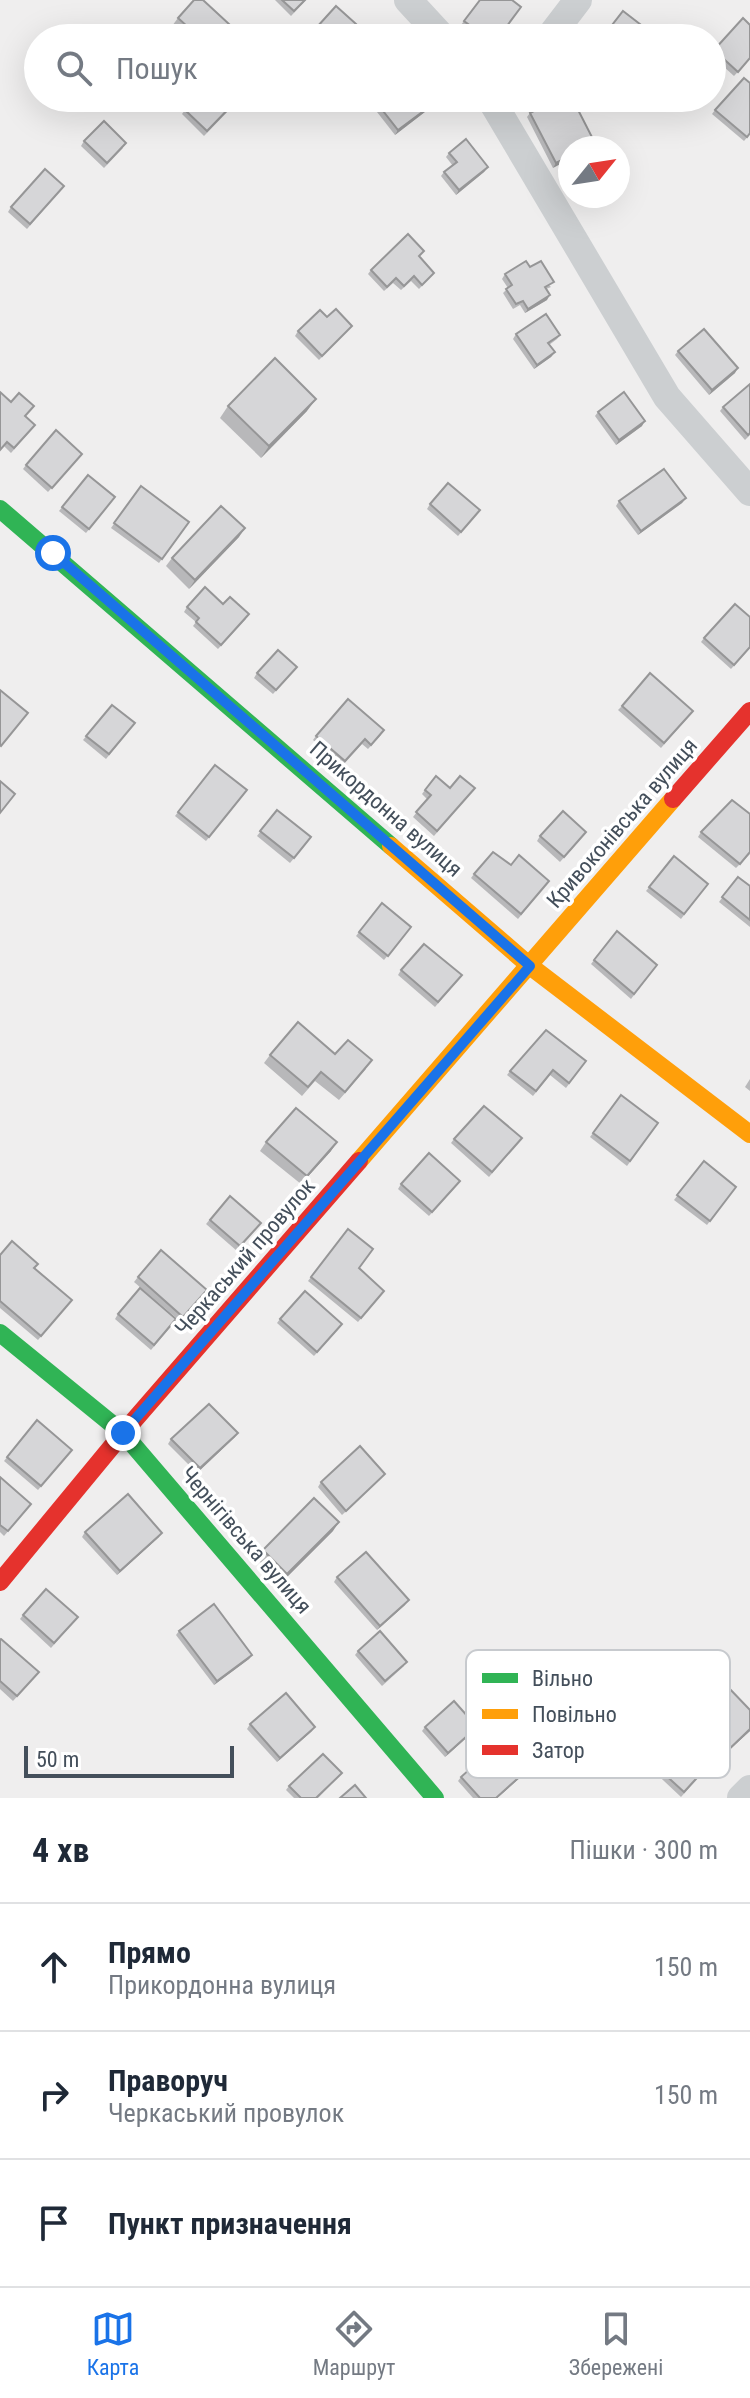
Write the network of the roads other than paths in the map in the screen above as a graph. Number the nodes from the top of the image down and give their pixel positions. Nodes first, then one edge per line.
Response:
1 (408, 0) edge
2 (578, 0) edge
3 (430, 24) edge
4 (560, 24) edge
5 (503, 112) edge
6 (750, 492) edge
7 (0, 509) edge
8 (750, 711) edge
9 (530, 966) junction
10 (750, 1134) edge
11 (0, 1333) edge
12 (123, 1433) junction
13 (0, 1582) edge
14 (750, 1789) edge
15 (435, 1798) edge
16 (741, 1798) edge

1 - 3 street
2 - 4 street
5 - 6 street
7 - 9 street, Прикордонна вулиця
8 - 9 street, Кривоконівська вулиця
9 - 10 street, Прикордонна вулиця
9 - 12 street, Черкаський провулок
11 - 12 street, Чернігівська вулиця
12 - 13 street, Черкаський провулок
12 - 15 street, Чернігівська вулиця
14 - 16 street

